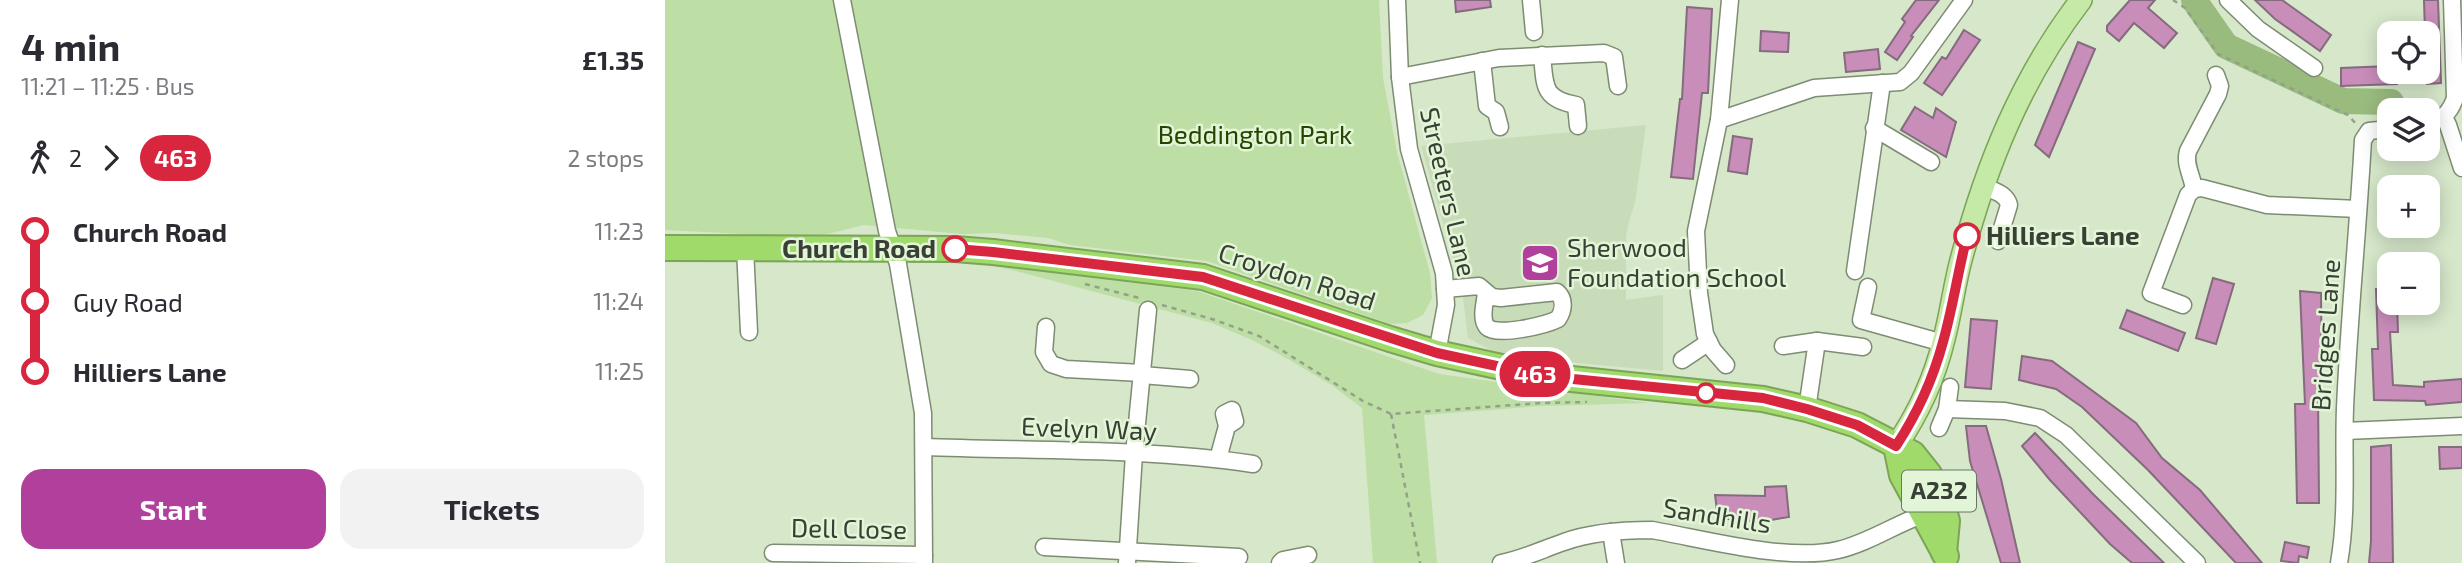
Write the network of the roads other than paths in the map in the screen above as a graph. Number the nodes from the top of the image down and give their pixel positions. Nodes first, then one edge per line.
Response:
1 (842, 0) edge
2 (1397, 0) edge
3 (1531, 0) edge
4 (1730, 0) edge
5 (1963, 0) edge
6 (2081, 0) edge
7 (2228, 0) edge
8 (2452, 0) edge
9 (2458, 31) edge
10 (1534, 32) dead end
11 (1542, 55) junction
12 (1482, 61) junction
13 (2314, 68) dead end
14 (2216, 75) dead end
15 (1400, 78) junction
16 (1882, 83) junction
17 (1618, 86) dead end
18 (1719, 121) junction
19 (2451, 122) edge
20 (1578, 126) dead end
21 (1500, 127) dead end
22 (1874, 128) junction
23 (2377, 131) edge
24 (1931, 162) dead end
25 (2462, 167) edge
26 (1983, 186) junction
27 (2194, 189) junction
28 (2358, 209) junction
29 (1998, 241) dead end
30 (665, 248) edge
31 (745, 248) junction
32 (891, 249) junction
33 (1855, 271) dead end
34 (1868, 287) dead end
35 (1445, 289) junction
36 (1486, 293) junction
37 (1149, 304) road end
38 (2183, 305) dead end
39 (1046, 327) dead end
40 (749, 331) dead end
41 (1817, 341) junction
42 (1709, 342) junction
43 (1943, 343) junction
44 (1783, 346) dead end
45 (1863, 347) dead end
46 (1437, 353) junction
47 (1682, 360) dead end
48 (1726, 365) dead end
49 (1142, 374) junction
50 (1190, 379) dead end
51 (1950, 387) dead end
52 (1807, 409) junction
53 (1947, 409) junction
54 (1227, 426) dead end
55 (2462, 426) edge
56 (1939, 428) dead end
57 (2345, 431) junction
58 (1896, 446) junction
59 (924, 447) junction
60 (1134, 454) junction
61 (1218, 459) junction
62 (1253, 464) dead end
63 (1922, 514) junction
64 (1611, 533) junction
65 (1044, 547) dead end
66 (773, 553) dead end
67 (1308, 555) dead end
68 (1239, 556) dead end
69 (1127, 557) edge
70 (1947, 558) edge
71 (924, 559) edge
72 (1280, 563) edge
73 (1501, 563) edge
74 (1616, 563) edge
75 (2197, 563) edge
76 (2339, 563) edge

1 - 32 street
2 - 15 street, Streeters Lane
3 - 10 street
4 - 18 street
5 - 16 street
6 - 26 main road
7 - 13 street
8 - 9 street
9 - 19 street
11 - 12 street
11 - 17 street
11 - 20 street
12 - 15 street
12 - 21 street
14 - 27 street
15 - 35 street, Streeters Lane
16 - 18 street
16 - 22 street
18 - 42 street
19 - 25 street
22 - 24 street
22 - 33 street
23 - 28 street, Bridges Lane
26 - 29 street
26 - 43 main road
27 - 28 street
27 - 38 street
28 - 57 street, Bridges Lane
30 - 31 highway, Croydon Road / A232
31 - 32 highway, Croydon Road / A232
31 - 40 street
32 - 46 highway, Croydon Road / A232
32 - 59 street
34 - 43 street
35 - 36 street
35 - 46 street, Streeters Lane
36 - 36 street
37 - 49 street
39 - 49 street
41 - 44 street
41 - 45 street
41 - 52 street
42 - 47 street
42 - 48 street
43 - 58 main road
46 - 52 highway, Croydon Road / A232
49 - 50 street
49 - 60 street
51 - 53 street
52 - 58 highway, Croydon Road / A232
53 - 56 street
53 - 75 street
54 - 61 street
55 - 57 street
57 - 76 street, Bridges Lane
58 - 63 highway, Croydon Road / A232
58 - 70 highway, Croydon Road / A232
59 - 60 street, Evelyn Way
59 - 71 street
60 - 61 street, Evelyn Way
60 - 69 street
61 - 62 street, Evelyn Way
63 - 64 street, Sandhills
63 - 70 highway, Croydon Road / A232
64 - 73 street, Sandhills
64 - 74 street
65 - 69 street
66 - 71 street, Dell Close
67 - 72 street
68 - 69 street

